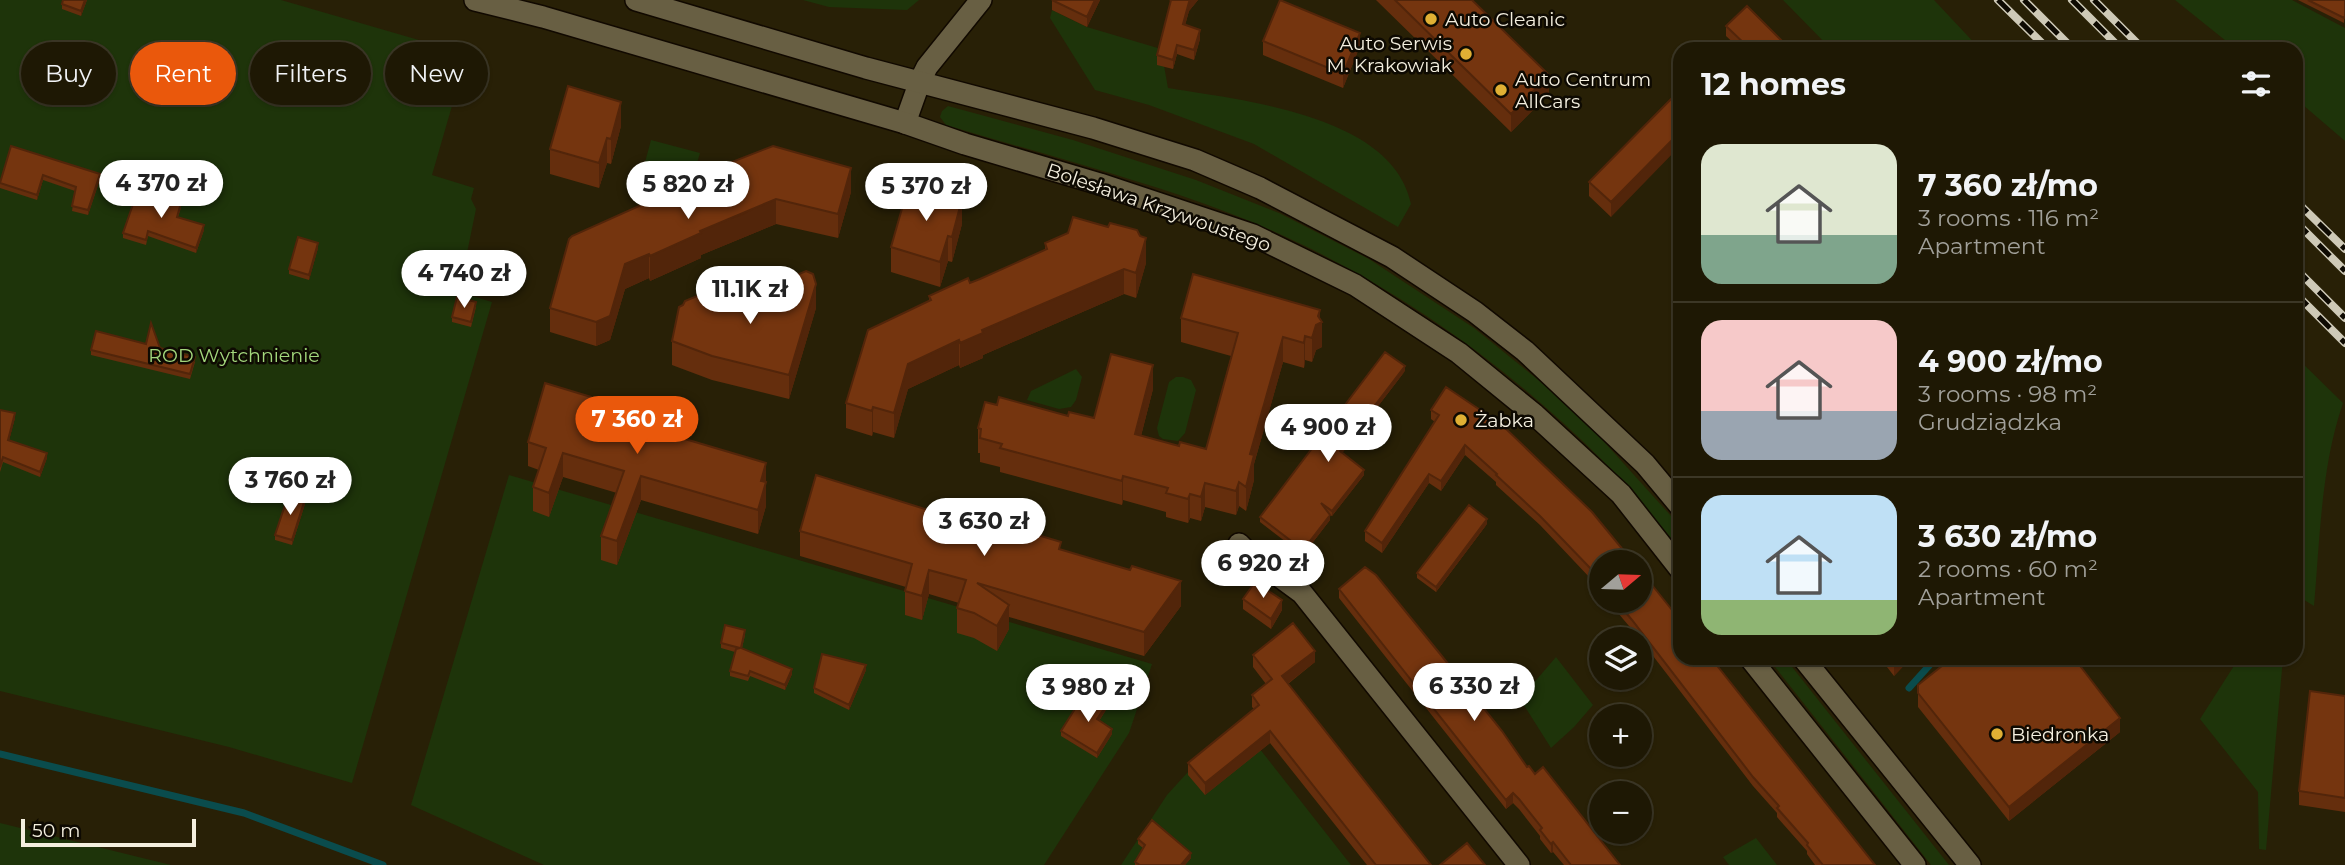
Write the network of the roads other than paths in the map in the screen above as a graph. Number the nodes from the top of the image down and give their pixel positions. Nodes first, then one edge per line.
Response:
1 (475, 0) edge
2 (636, 0) edge
3 (981, 0) edge
4 (920, 81) junction
5 (905, 123) junction
6 (1673, 498) edge
7 (1239, 544) dead end
8 (1673, 560) edge
9 (1756, 665) edge
10 (1809, 665) edge
11 (1519, 865) edge
12 (1915, 865) edge
13 (1970, 865) edge

1 - 5 main road, Bolesława Krzywoustego
2 - 4 main road
3 - 4 main road
4 - 5 main road
4 - 6 main road
5 - 8 main road, Bolesława Krzywoustego
7 - 11 main road
9 - 12 main road
10 - 13 main road

